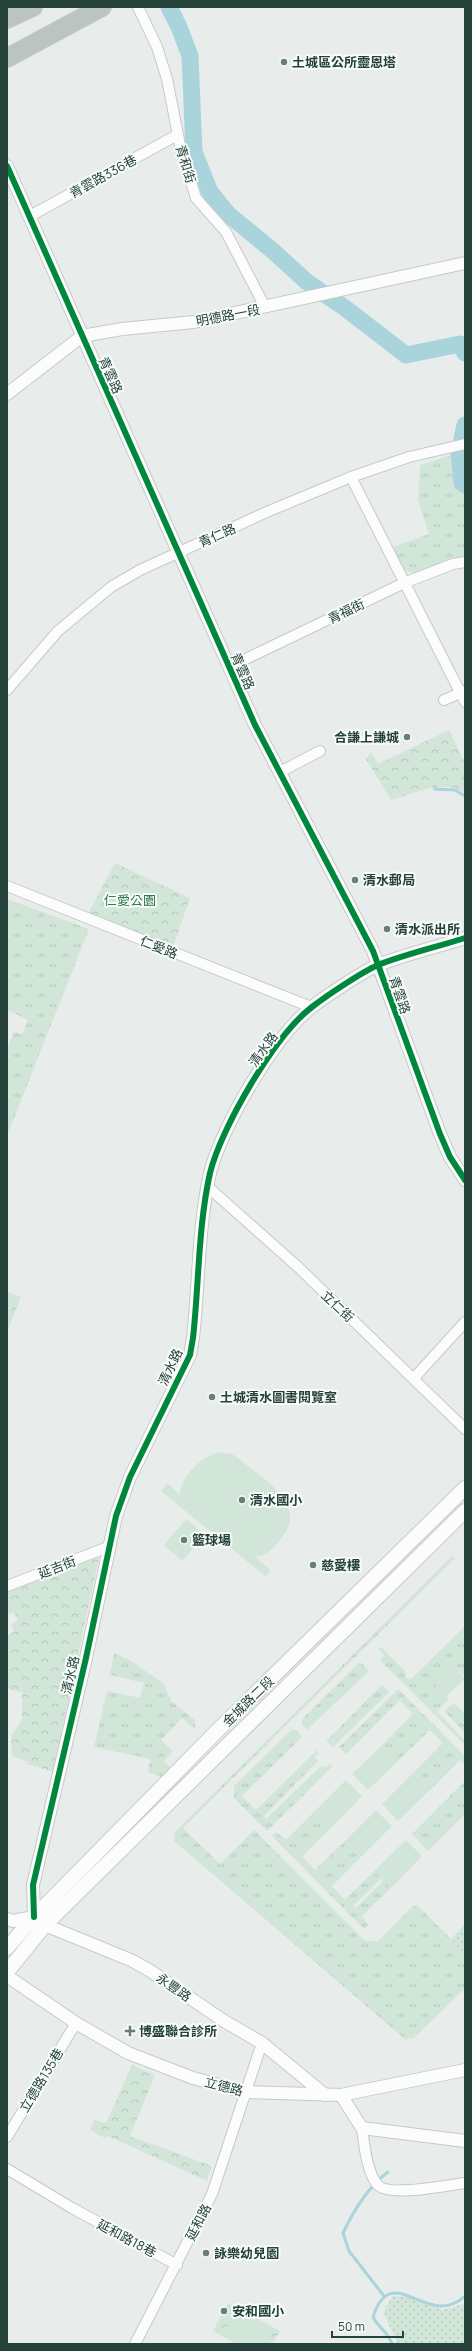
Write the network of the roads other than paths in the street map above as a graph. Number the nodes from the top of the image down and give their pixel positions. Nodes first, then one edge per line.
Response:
1 (33, 7) edge
2 (102, 7) edge
3 (138, 7) edge
4 (7, 19) edge
5 (7, 58) edge
6 (177, 135) junction
7 (7, 166) edge
8 (30, 216) junction
9 (465, 263) edge
10 (265, 307) junction
11 (82, 336) junction
12 (7, 394) edge
13 (465, 444) edge
14 (351, 477) junction
15 (178, 552) junction
16 (465, 562) edge
17 (404, 583) junction
18 (229, 667) junction
19 (7, 690) edge
20 (463, 695) edge
21 (444, 700) dead end
22 (320, 751) dead end
23 (280, 772) junction
24 (7, 886) edge
25 (465, 938) edge
26 (378, 966) junction
27 (311, 1007) junction
28 (465, 1180) edge
29 (208, 1187) junction
30 (465, 1322) edge
31 (414, 1378) junction
32 (465, 1429) edge
33 (465, 1488) edge
34 (465, 1511) edge
35 (108, 1547) junction
36 (7, 1586) edge
37 (7, 1919) edge
38 (39, 1921) junction
39 (7, 1948) edge
40 (7, 1972) edge
41 (7, 1976) edge
42 (76, 2023) junction
43 (262, 2043) junction
44 (465, 2070) edge
45 (245, 2092) junction
46 (325, 2095) junction
47 (341, 2095) junction
48 (362, 2128) junction
49 (7, 2137) edge
50 (465, 2141) edge
51 (7, 2169) edge
52 (465, 2183) edge
53 (177, 2265) junction
54 (135, 2344) edge

1 - 4 highway
2 - 5 highway
3 - 6 street, 青和街
6 - 8 street, 青雲路336巷
6 - 10 street, 青和街
7 - 8 street, 青雲路
8 - 11 street, 青雲路
9 - 10 street, 明德路一段
10 - 11 street, 明德路一段
11 - 12 street, 明德路一段
11 - 15 street, 青雲路
13 - 14 street, 青仁路
14 - 15 street, 青仁路
14 - 17 street
15 - 18 street, 青雲路
15 - 19 street, 青仁路
16 - 17 street, 青福街
17 - 18 street, 青福街
17 - 20 street
18 - 23 street, 青雲路
20 - 21 street
22 - 23 street
23 - 26 street, 青雲路
24 - 27 street, 仁愛路
25 - 26 street, 清水路
26 - 27 street, 清水路
26 - 28 street, 青雲路
27 - 29 street, 清水路
29 - 31 street, 立仁街
29 - 35 street, 清水路
30 - 31 street
31 - 32 street, 立仁街
33 - 38 main road, 金城路二段
34 - 38 main road, 金城路二段
35 - 36 street, 延吉街
35 - 38 street, 清水路
37 - 38 street
38 - 39 main road
38 - 40 main road
38 - 43 street, 永豐路
41 - 42 street, 立德路
42 - 45 street, 立德路
42 - 49 street, 立德路135巷
43 - 45 street, 延和路
43 - 46 street, 永豐路
44 - 47 street, 立德路
45 - 46 street, 立德路
45 - 53 street, 延和路
46 - 47 street, 立德路
47 - 48 street
48 - 50 street
48 - 52 street
51 - 53 street, 延和路18巷
53 - 54 street, 延和路

